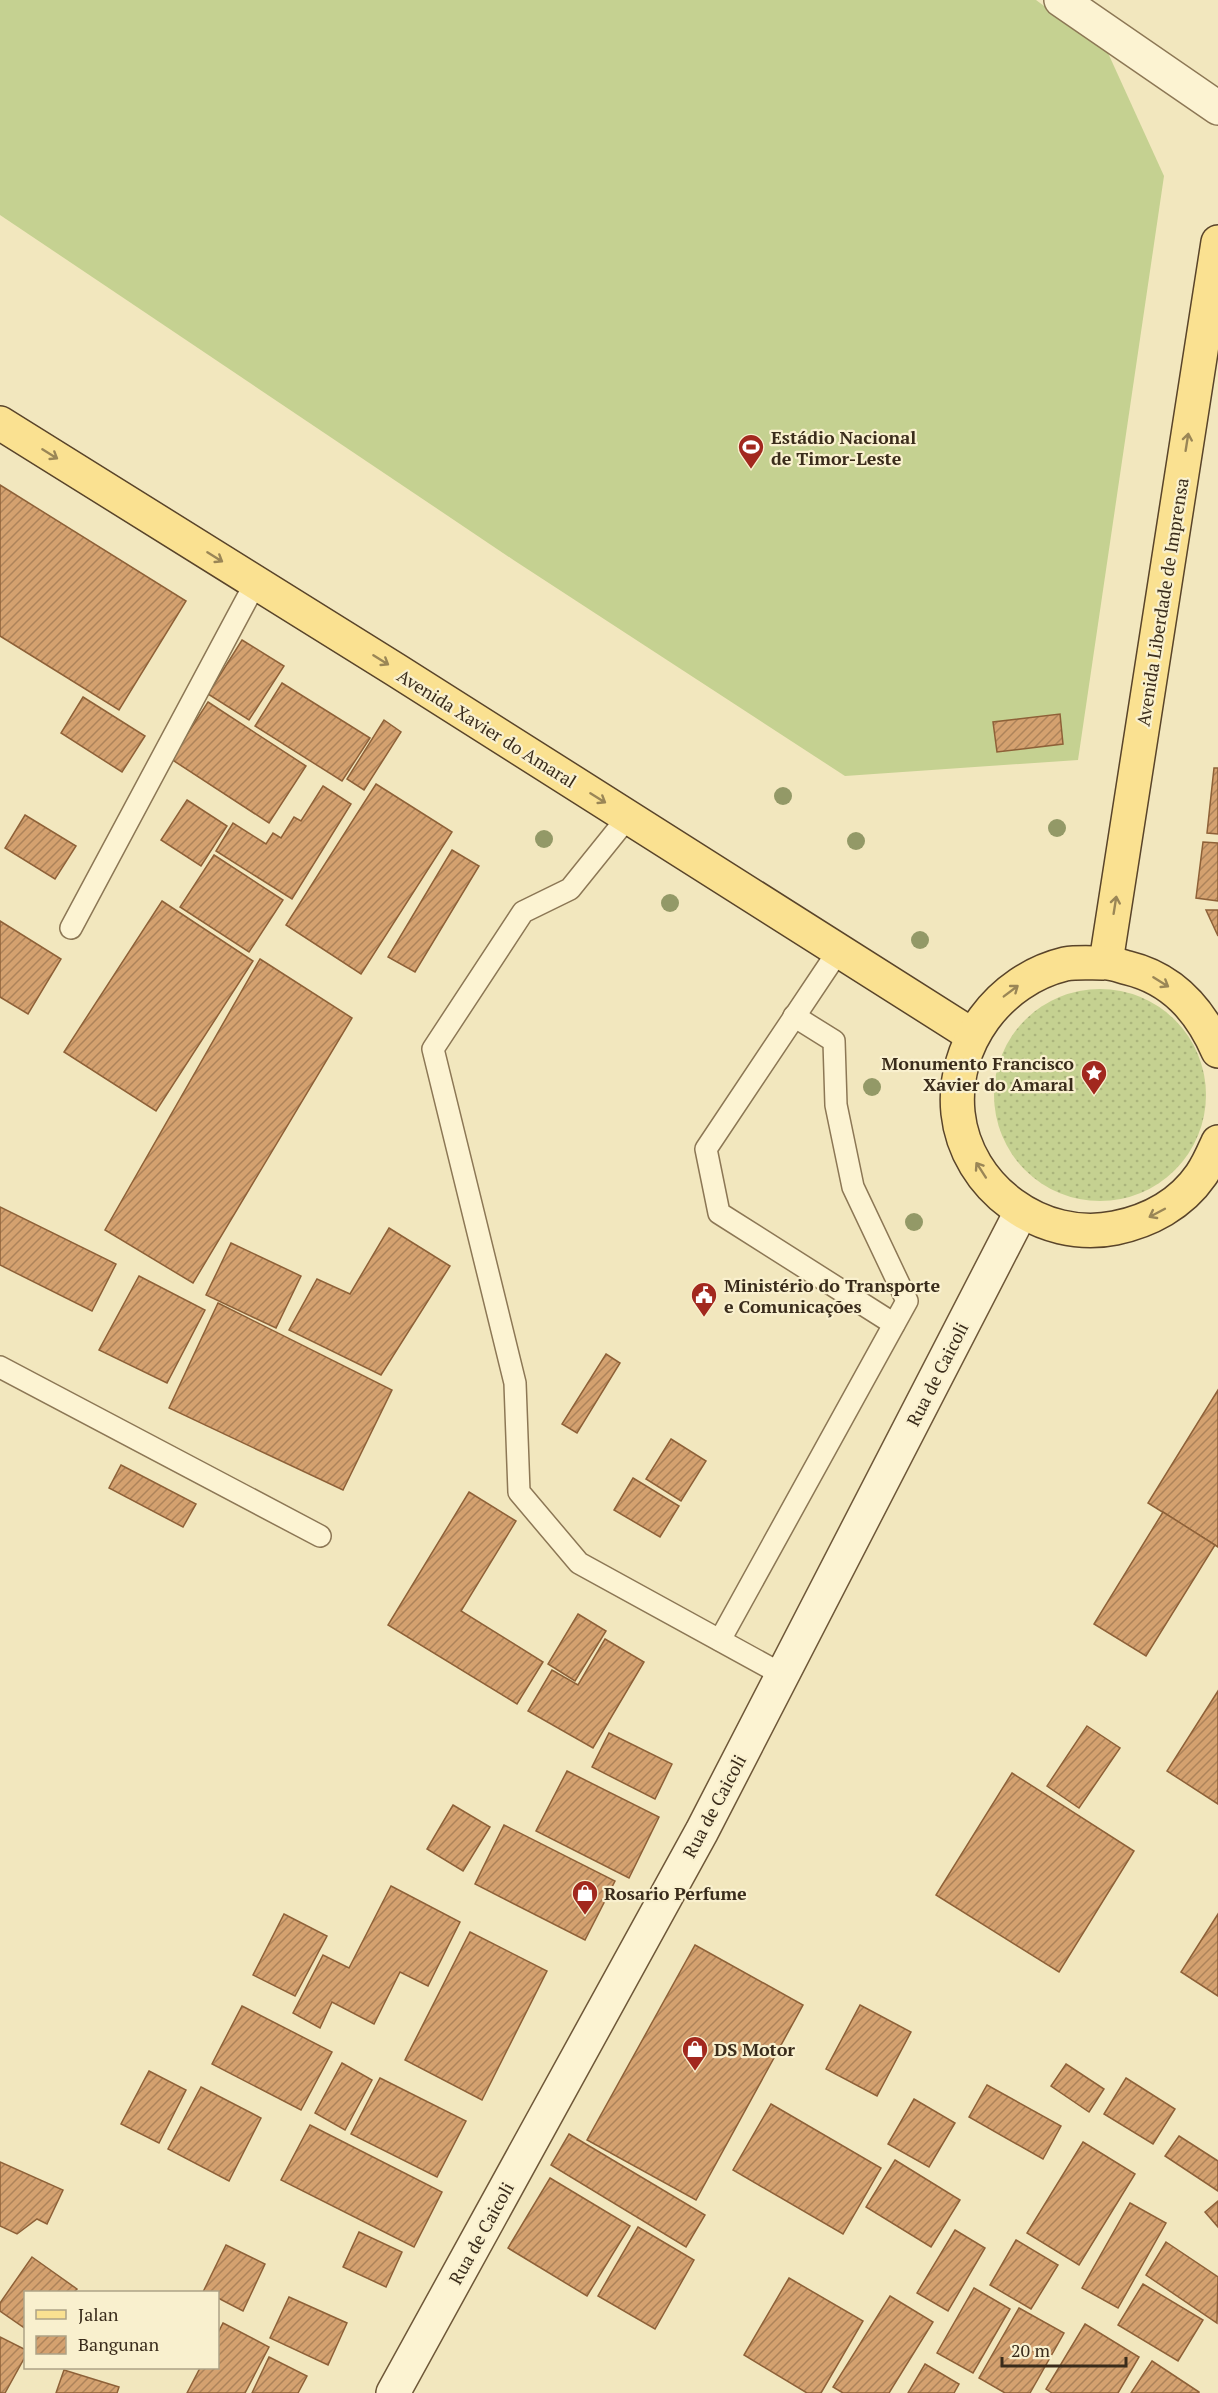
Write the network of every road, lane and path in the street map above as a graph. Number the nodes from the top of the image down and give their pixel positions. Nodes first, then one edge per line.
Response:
1 (1061, 0) edge
2 (1218, 108) edge
3 (1218, 242) edge
4 (0, 423) edge
5 (256, 582) junction
6 (628, 817) junction
7 (70, 928) dead end
8 (838, 950) junction
9 (1106, 962) junction
10 (794, 1016) junction
11 (972, 1035) junction
12 (1218, 1051) edge
13 (1218, 1142) edge
14 (1210, 1181) edge
15 (1021, 1212) junction
16 (894, 1324) junction
17 (0, 1367) edge
18 (320, 1536) dead end
19 (720, 1640) junction
20 (783, 1675) junction
21 (393, 2393) edge

1 - 2 main road
9 -> 3 main road, Avenida Liberdade de Imprensa
4 -> 5 main road, Avenida Xavier do Amaral
5 -> 6 main road, Avenida Xavier do Amaral
5 - 7 lane
6 - 8 main road, Avenida Xavier do Amaral
6 - 19 lane
8 - 10 lane
8 - 11 main road, Avenida Xavier do Amaral
11 -> 9 main road
9 -> 12 main road
10 - 16 lane
10 - 16 lane
15 -> 11 main road
13 - 14 main road
14 -> 15 main road
15 - 20 main road, Rua de Caicoli
16 - 19 lane
17 - 18 lane
19 - 20 lane
20 - 21 main road, Rua de Caicoli

